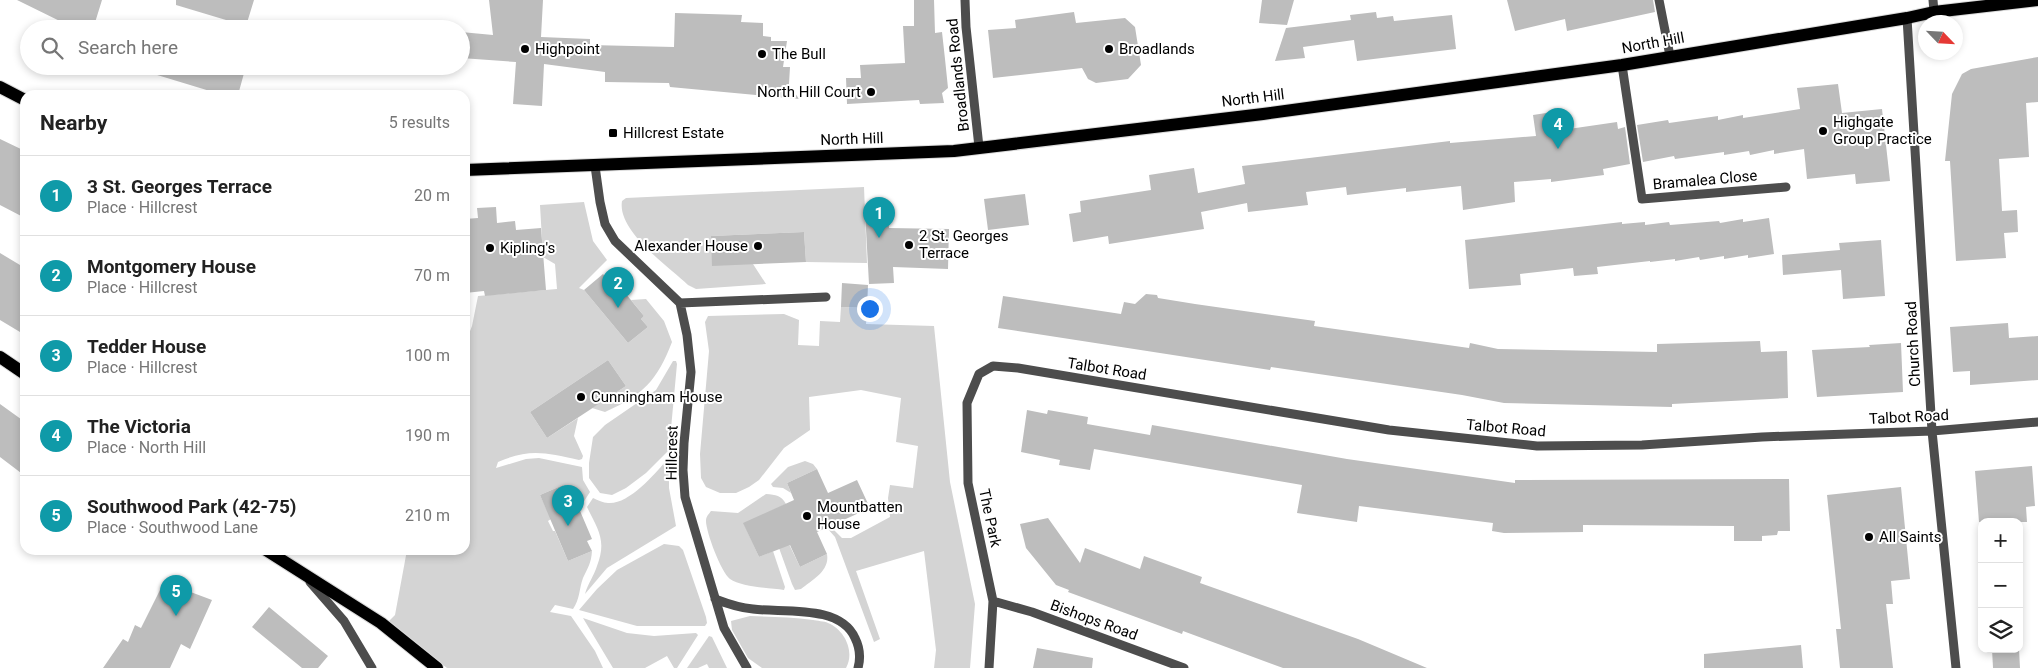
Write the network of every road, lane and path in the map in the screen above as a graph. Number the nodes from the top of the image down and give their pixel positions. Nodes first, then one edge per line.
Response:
1 (966, 0) edge
2 (1659, 0) edge
3 (2038, 0) edge
4 (1934, 6) edge
5 (1907, 18) junction
6 (1670, 56) junction
7 (1622, 65) junction
8 (0, 88) edge
9 (20, 98) edge
10 (979, 147) junction
11 (595, 166) junction
12 (470, 170) edge
13 (1786, 187) dead end
14 (826, 297) dead end
15 (680, 304) junction
16 (0, 357) edge
17 (20, 371) edge
18 (979, 374) joint
19 (2038, 422) edge
20 (1932, 431) junction
21 (274, 555) edge
22 (305, 576) junction
23 (716, 600) junction
24 (993, 601) junction
25 (372, 668) edge
26 (437, 668) edge
27 (747, 668) edge
28 (858, 668) edge
29 (989, 668) edge
30 (1184, 668) edge
31 (1956, 668) edge

1 - 10 street, Broadlands Road
2 - 6 street
3 - 4 main road, North Hill
4 - 5 main road, North Hill
5 - 6 main road, North Hill
5 - 20 street, Church Road
6 - 7 main road, North Hill
7 - 10 main road, North Hill
7 - 13 street, Bramalea Close
8 - 9 main road
10 - 11 main road, North Hill
11 - 12 main road, North Hill
11 - 15 street
14 - 15 street
15 - 23 street, Hillcrest
16 - 17 main road
18 - 20 street, Talbot Road
18 - 24 street, The Park
19 - 20 street, Talbot Road
20 - 31 street, Church Road
21 - 22 main road
22 - 25 street
22 - 26 main road
23 - 27 street, Hillcrest
23 - 28 street
24 - 29 street, The Park
24 - 30 street, Bishops Road

